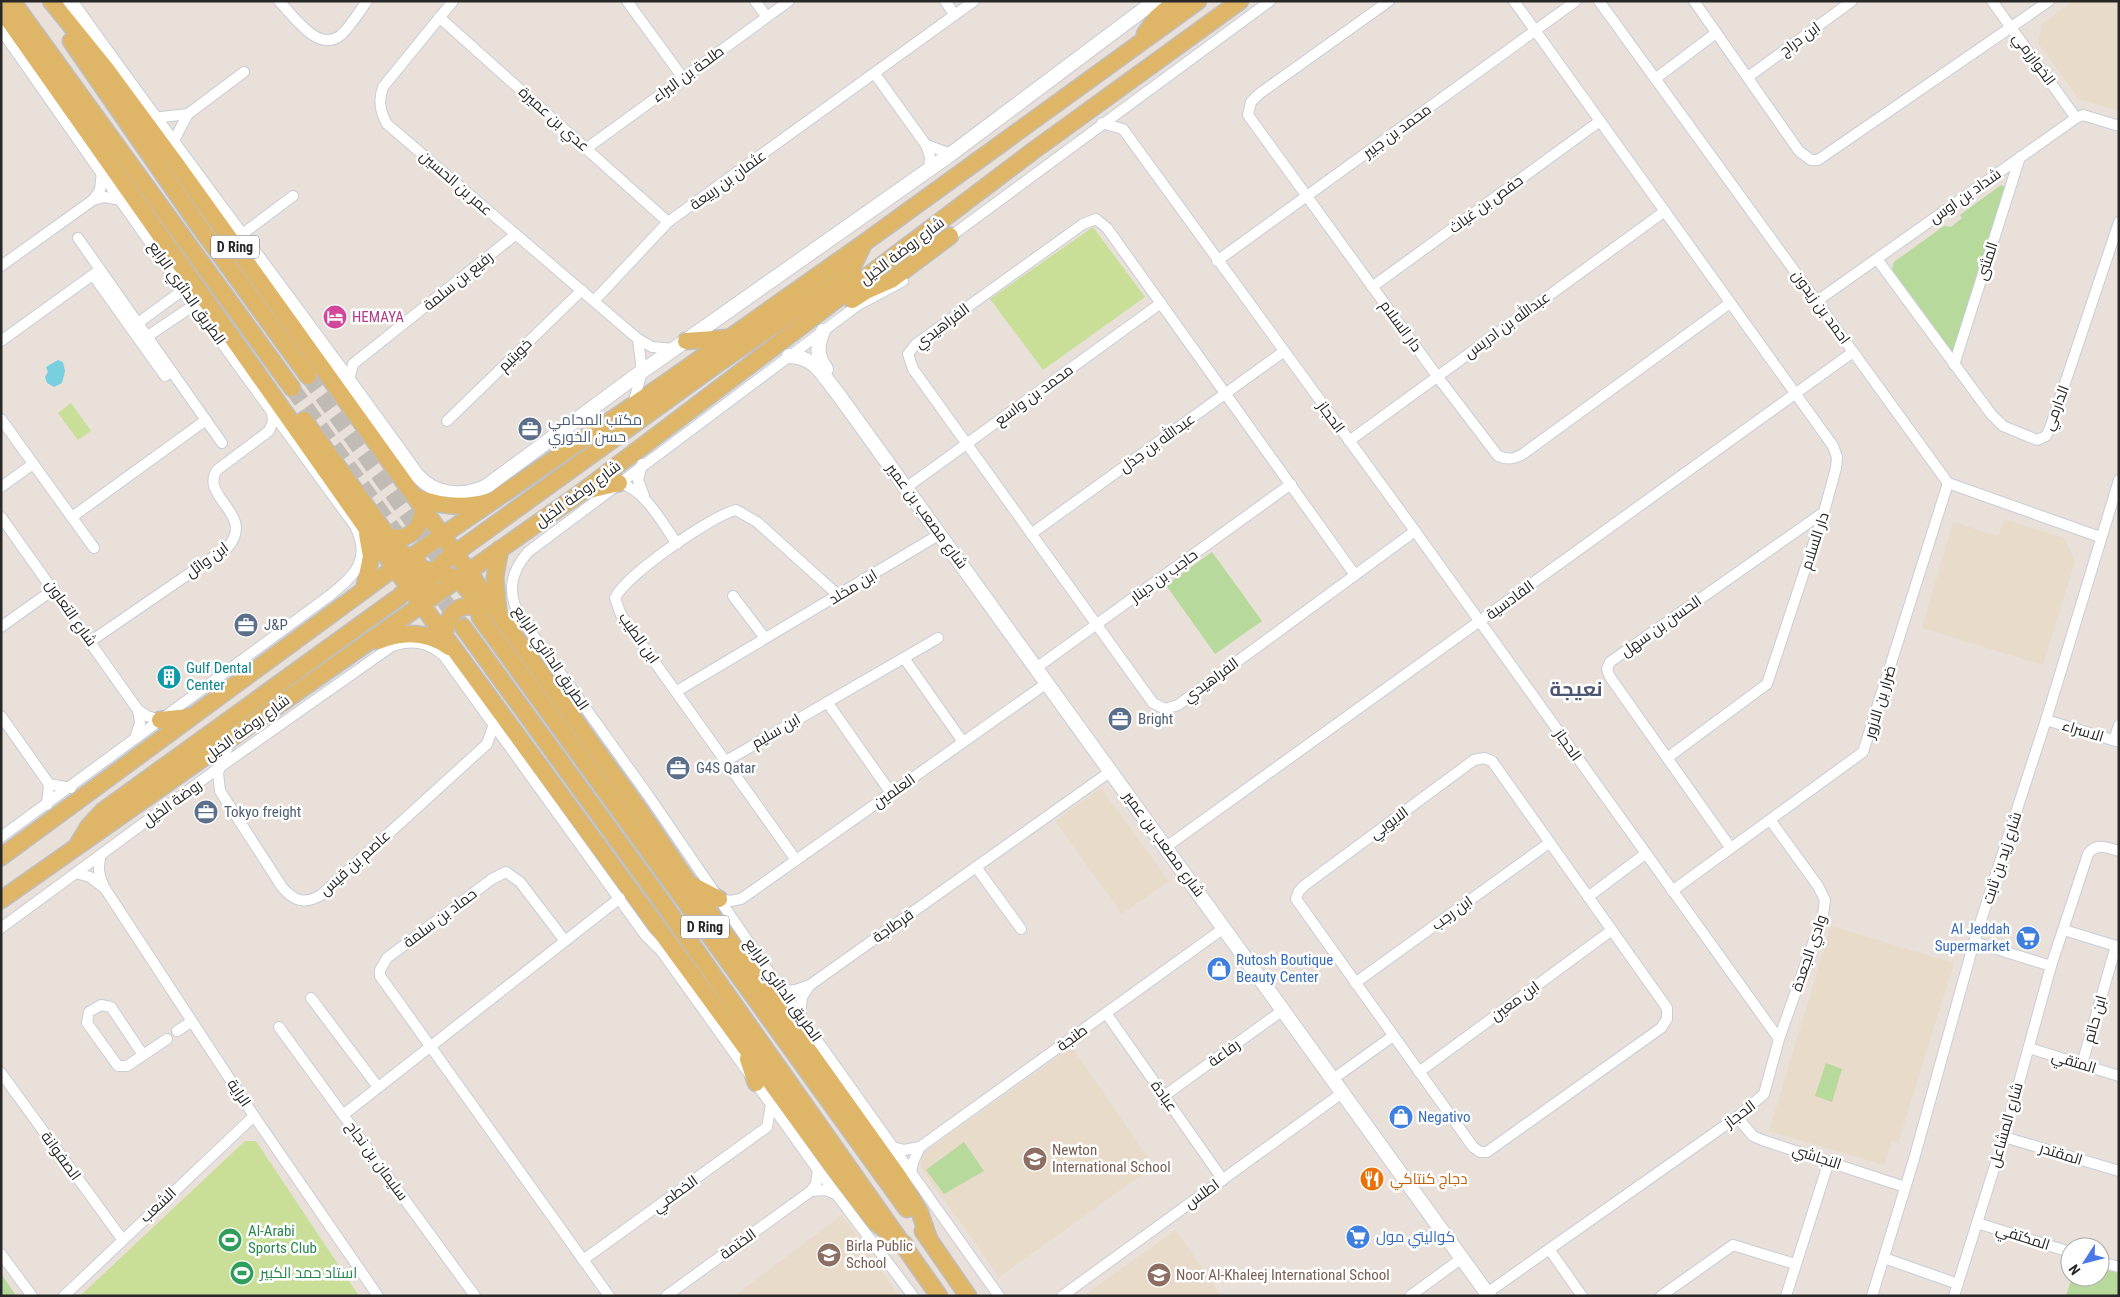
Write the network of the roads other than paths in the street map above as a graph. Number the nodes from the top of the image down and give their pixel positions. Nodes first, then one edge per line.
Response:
1 (12, 1) edge
2 (43, 1) edge
3 (51, 1) edge
4 (61, 1) edge
5 (70, 1) edge
6 (279, 1) edge
7 (367, 1) edge
8 (453, 1) edge
9 (627, 1) edge
10 (755, 1) edge
11 (788, 1) edge
12 (945, 1) edge
13 (974, 1) edge
14 (1155, 1) edge
15 (1176, 1) edge
16 (1198, 1) edge
17 (1240, 1) edge
18 (1270, 1) edge
19 (1389, 1) edge
20 (1514, 1) edge
21 (1576, 1) edge
22 (1599, 1) edge
23 (1694, 1) edge
24 (1852, 1) edge
25 (1992, 1) edge
26 (2049, 1) edge
27 (1, 9) edge
28 (955, 15) junction
29 (439, 17) junction
30 (766, 17) junction
31 (2012, 28) junction
32 (1, 30) edge
33 (1536, 31) junction
34 (1716, 33) junction
35 (1141, 43) junction
36 (92, 52) junction
37 (244, 72) dead end
38 (875, 74) junction
39 (1748, 77) junction
40 (683, 78) junction
41 (1655, 79) junction
42 (1126, 105) junction
43 (188, 114) junction
44 (153, 118) junction
45 (2076, 118) junction
46 (1600, 121) junction
47 (1102, 123) junction
48 (2119, 126) edge
49 (1123, 130) junction
50 (172, 144) junction
51 (926, 145) junction
52 (587, 148) junction
53 (951, 154) junction
54 (2020, 157) junction
55 (929, 170) junction
56 (102, 171) junction
57 (293, 196) dead end
58 (1306, 197) junction
59 (93, 200) junction
60 (122, 200) junction
61 (1665, 211) junction
62 (668, 222) junction
63 (2119, 222) edge
64 (220, 226) junction
65 (241, 235) junction
66 (515, 235) junction
67 (950, 236) junction
68 (78, 238) dead end
69 (150, 241) junction
70 (864, 243) junction
71 (170, 248) junction
72 (1877, 259) junction
73 (1217, 261) junction
74 (1, 266) edge
75 (96, 272) junction
76 (1372, 287) junction
77 (183, 290) junction
78 (582, 290) junction
79 (594, 301) junction
80 (1817, 301) junction
81 (1161, 303) junction
82 (1730, 303) junction
83 (194, 305) junction
84 (138, 323) junction
85 (226, 330) junction
86 (823, 331) junction
87 (148, 336) junction
88 (728, 338) junction
89 (638, 339) junction
90 (1, 341) edge
91 (680, 345) junction
92 (775, 346) junction
93 (225, 348) junction
94 (1284, 352) junction
95 (1853, 352) junction
96 (789, 356) junction
97 (337, 364) junction
98 (353, 364) junction
99 (1954, 365) junction
100 (172, 372) junction
101 (642, 372) junction
102 (258, 374) junction
103 (308, 376) tunnel mouth
104 (1437, 376) junction
105 (349, 380) junction
106 (292, 388) tunnel mouth
107 (1226, 393) junction
108 (1795, 393) junction
109 (838, 394) junction
110 (347, 401) junction
111 (632, 406) junction
112 (272, 412) junction
113 (1, 419) edge
114 (206, 420) junction
115 (447, 421) dead end
116 (286, 432) junction
117 (266, 434) junction
118 (1349, 441) junction
119 (648, 442) junction
120 (222, 443) dead end
121 (966, 444) junction
122 (33, 464) junction
123 (641, 466) junction
124 (2119, 480) edge
125 (1948, 482) junction
126 (619, 483) junction
127 (1291, 484) junction
128 (1, 487) edge
129 (906, 488) junction
130 (582, 492) junction
131 (495, 500) junction
132 (646, 501) junction
133 (419, 503) junction
134 (1824, 512) junction
135 (72, 517) junction
136 (1, 518) edge
137 (364, 525) junction
138 (1415, 531) junction
139 (940, 534) junction
140 (1031, 534) junction
141 (443, 536) junction
142 (2100, 536) junction
143 (389, 537) junction
144 (677, 544) junction
145 (94, 548) dead end
146 (500, 549) junction
147 (455, 553) junction
148 (409, 559) junction
149 (395, 568) junction
150 (431, 568) junction
151 (1354, 575) junction
152 (462, 576) junction
153 (511, 581) joint
154 (410, 588) junction
155 (54, 589) junction
156 (364, 590) junction
157 (838, 595) junction
158 (733, 596) dead end
159 (421, 604) junction
160 (480, 613) junction
161 (499, 615) junction
162 (1480, 621) junction
163 (1096, 626) junction
164 (1, 627) edge
165 (463, 627) tunnel mouth
166 (444, 635) junction
167 (765, 638) junction
168 (938, 638) dead end
169 (91, 641) junction
170 (362, 646) junction
171 (904, 658) junction
172 (462, 659) junction
173 (1036, 668) junction
174 (1048, 683) junction
175 (677, 691) junction
176 (827, 702) junction
177 (138, 710) junction
178 (1, 716) edge
179 (194, 716) junction
180 (160, 720) junction
181 (2046, 720) junction
182 (494, 724) junction
183 (2119, 725) edge
184 (134, 740) junction
185 (230, 741) junction
186 (2116, 741) edge
187 (963, 742) junction
188 (516, 743) junction
189 (487, 744) junction
190 (1667, 758) junction
191 (726, 760) junction
192 (220, 767) junction
193 (1111, 771) junction
194 (530, 774) joint
195 (614, 775) junction
196 (200, 782) junction
197 (49, 784) junction
198 (71, 788) junction
199 (220, 791) junction
200 (891, 792) junction
201 (47, 805) junction
202 (1771, 821) junction
203 (1, 837) edge
204 (1549, 843) junction
205 (1166, 847) junction
206 (1730, 847) junction
207 (75, 850) junction
208 (2119, 851) edge
209 (1645, 854) junction
210 (101, 855) junction
211 (1, 857) edge
212 (796, 860) junction
213 (976, 867) junction
214 (76, 873) junction
215 (688, 882) junction
216 (104, 888) junction
217 (1672, 891) junction
218 (1588, 896) junction
219 (620, 898) junction
220 (719, 899) junction
221 (741, 899) junction
222 (1, 900) edge
223 (736, 922) junction
224 (637, 923) junction
225 (1, 928) edge
226 (1224, 928) junction
227 (1021, 929) dead end
228 (1612, 930) junction
229 (2064, 930) junction
230 (662, 934) junction
231 (565, 941) junction
232 (1974, 942) junction
233 (2117, 946) edge
234 (2051, 966) junction
235 (1355, 983) junction
236 (810, 985) junction
237 (782, 990) junction
238 (310, 998) dead end
239 (1283, 1010) junction
240 (1106, 1013) junction
241 (802, 1019) junction
242 (191, 1022) junction
243 (279, 1027) dead end
244 (178, 1031) dead end
245 (1393, 1036) junction
246 (166, 1039) dead end
247 (1779, 1039) junction
248 (743, 1045) junction
249 (430, 1046) junction
250 (2029, 1048) junction
251 (808, 1050) junction
252 (143, 1055) junction
253 (2082, 1064) junction
254 (1418, 1072) junction
255 (1, 1073) edge
256 (2119, 1076) edge
257 (1333, 1080) junction
258 (756, 1084) junction
259 (378, 1087) junction
260 (1342, 1093) junction
261 (1164, 1096) junction
262 (771, 1105) junction
263 (343, 1114) junction
264 (254, 1116) junction
265 (1737, 1117) junction
266 (767, 1127) junction
267 (789, 1130) junction
268 (2004, 1137) junction
269 (893, 1147) junction
270 (920, 1147) junction
271 (1829, 1161) junction
272 (818, 1170) junction
273 (2119, 1172) edge
274 (911, 1174) junction
275 (1222, 1180) junction
276 (1905, 1187) junction
277 (811, 1191) junction
278 (835, 1194) junction
279 (1976, 1223) junction
280 (929, 1238) junction
281 (122, 1239) junction
282 (905, 1246) junction
283 (1549, 1249) junction
284 (2060, 1249) edge
285 (1, 1254) edge
286 (1462, 1258) junction
287 (1884, 1258) junction
288 (583, 1260) junction
289 (1795, 1264) junction
290 (1958, 1284) junction
291 (1488, 1295) edge
292 (32, 1296) edge
293 (64, 1296) edge
294 (378, 1296) edge
295 (475, 1296) edge
296 (609, 1296) edge
297 (666, 1296) edge
298 (913, 1296) edge
299 (939, 1296) edge
300 (968, 1296) edge
301 (1000, 1296) edge
302 (1062, 1296) edge
303 (1410, 1296) edge
304 (1582, 1296) edge
305 (1661, 1296) edge
306 (1786, 1296) edge
307 (1872, 1296) edge
308 (1954, 1296) edge

1 - 106 main road, الطريق الدائري الرابع / D Ring
2 - 103 main road, D Ring
3 - 36 main road, D Ring
4 - 36 street
5 - 44 street
6 - 7 street
8 - 29 street, عمر بن الحسين
9 - 40 street
10 - 30 street
11 - 30 street, طلحة بن البراء
12 - 28 street
13 - 28 street, عثمان بن ربيعة
14 - 53 street
15 - 35 main road
16 - 35 main road, شارع روضة الخيل
17 - 92 main road, شارع روضة الخيل
18 - 42 street, شارع روضة الخيل
19 - 58 street, دار السلام
20 - 33 street, دار السلام
21 - 33 street, محمد بن جبير
22 - 41 street, احمد بن زيدون
23 - 34 street
24 - 39 street, ابن دراج
25 - 31 street, الخوارزمي
26 - 31 street
27 - 71 main road, D Ring
28 - 38 street, عثمان بن ربيعة
29 - 52 street, عدي بن عميرة
29 - 66 street, عمر بن الحسين
30 - 40 street, طلحة بن البراء
31 - 39 street
31 - 45 street, الخوارزمي
32 - 56 street, الطريق الدائري الرابع
33 - 46 street, دار السلام
33 - 58 street, محمد بن جبير
34 - 39 street
34 - 41 street
35 - 70 main road, شارع روضة الخيل
36 - 64 main road, D Ring
37 - 43 street
38 - 51 street
38 - 62 street, عثمان بن ربيعة
40 - 52 street, طلحة بن البراء
41 - 80 street, احمد بن زيدون
42 - 47 street, شارع روضة الخيل
42 - 49 street
43 - 44 street
43 - 50 street
44 - 50 street
45 - 48 street
45 - 54 street, شداد بن اوس
46 - 61 street, دار السلام
46 - 76 street, حفص بن غياث
47 - 49 street
47 - 67 street, شارع روضة الخيل
49 - 73 street, الحجاز
50 - 65 street
51 - 53 street
51 - 55 street
52 - 62 street, عدي بن عميرة
53 - 55 street
54 - 72 street, شداد بن اوس
54 - 99 street, المثنى
55 - 91 street
56 - 59 street
56 - 60 street, الطريق الدائري الرابع
57 - 65 street
58 - 73 street, محمد بن جبير
58 - 76 street, دار السلام
59 - 60 street
59 - 74 street
60 - 69 street, الطريق الدائري الرابع
61 - 82 street, دار السلام
61 - 104 street, عبدالله بن ادريس
62 - 79 street, عثمان بن ربيعة
63 - 99 street, الدارمي
64 - 65 street
64 - 110 main road, D Ring
65 - 97 street
66 - 78 street, عمر بن الحسين
66 - 98 street, رفيع بن سلمة
67 - 86 street, شارع روضة الخيل
67 - 92 main road
68 - 75 street
69 - 71 main road
69 - 77 street, الطريق الدائري الرابع
70 - 88 main road, شارع روضة الخيل
70 - 147 main road
71 - 85 main road, D Ring
72 - 80 street, شداد بن اوس
72 - 99 street, الدارمي
73 - 94 street, الحجاز
75 - 84 street
75 - 90 street
75 - 100 street
76 - 104 street, دار السلام
77 - 83 street, الطريق الدائري الرابع
77 - 84 street
78 - 79 street, عمر بن الحسين
78 - 115 street, خويتيم
79 - 89 street, عمر بن الحسين
80 - 95 street, احمد بن زيدون
81 - 107 street, الفراهيدي
81 - 121 street, محمد بن واسع
81 - 121 street, الفراهيدي
82 - 104 street, دار السلام
82 - 108 street, دار السلام
83 - 87 street
83 - 93 street, الطريق الدائري الرابع
84 - 87 street
85 - 93 main road
85 - 102 main road, D Ring
86 - 96 street, شارع روضة الخيل
86 - 109 street, شارع مصعب بن عمير
87 - 100 street
88 - 91 main road
88 - 111 main road, شارع روضة الخيل
89 - 91 street, عمر بن الحسين
89 - 101 street
91 - 101 street
92 - 119 main road, شارع روضة الخيل
93 - 112 street, الطريق الدائري الرابع
94 - 107 street, عبدالله بن جذل
94 - 118 street, الحجاز
95 - 108 street, القادسية
95 - 125 street, احمد بن زيدون
96 - 109 street, شارع مصعب بن عمير
96 - 123 street, شارع روضة الخيل
97 - 98 street
97 - 105 street
98 - 105 street
100 - 114 street
101 - 105 street
101 - 111 street
102 - 137 main road, D Ring
102 - 143 main road
104 - 118 street, عبدالله بن ادريس
105 - 110 street
107 - 127 street, الفراهيدي
107 - 140 street, عبدالله بن جذل
108 - 134 street, دار السلام
108 - 162 street, القادسية
109 - 129 street, شارع مصعب بن عمير
110 - 133 main road, D Ring
111 - 131 main road, شارع روضة الخيل
112 - 116 street, الطريق الدائري الرابع
112 - 117 street
113 - 122 street
114 - 120 street
114 - 135 street
116 - 117 street
116 - 180 street, الطريق الدائري الرابع
117 - 169 street, ابن وائل
118 - 138 street, الحجاز
119 - 123 street
119 - 130 main road, شارع روضة الخيل
121 - 129 street, محمد بن واسع
121 - 140 street, الفراهيدي
122 - 128 street
122 - 135 street
123 - 126 street, شارع روضة الخيل
123 - 132 street
124 - 142 street, شارع زيد بن ثابت
125 - 142 street
125 - 202 street, ضرار بن الازور
126 - 130 main road
126 - 132 street
126 - 153 street, شارع روضة الخيل
127 - 151 street, الفراهيدي
127 - 163 street, حاجب بن دينار
129 - 139 street, شارع مصعب بن عمير
130 - 146 main road, شارع روضة الخيل
131 - 133 main road
131 - 141 main road, شارع روضة الخيل
132 - 144 street
133 - 141 main road, D Ring
133 - 143 main road
134 - 190 street, دار السلام
134 - 190 street, الحسن بن سهل
135 - 145 street
136 - 155 street, شارع التعاون
137 - 149 main road, D Ring
137 - 156 main road
138 - 151 street, الفراهيدي
138 - 162 street, الحجاز
139 - 157 street, ابن مخلد
139 - 173 street, شارع مصعب بن عمير
140 - 163 street, الفراهيدي
141 - 147 main road, D Ring
141 - 148 main road, شارع روضة الخيل
141 - 150 main road
142 - 181 street, شارع زيد بن ثابت
143 - 148 main road
144 - 157 street, ابن الطيب
144 - 175 street, ابن الطيب
146 - 152 main road, شارع روضة الخيل
146 - 161 main road
147 - 150 main road
147 - 152 main road, D Ring
148 - 149 main road, شارع روضة الخيل
148 - 150 main road
149 - 150 main road
149 - 154 main road, D Ring
149 - 156 main road, شارع روضة الخيل
150 - 152 main road
150 - 154 main road
150 - 159 main road
151 - 163 street, الفراهيدي
152 - 159 main road, شارع روضة الخيل
152 - 160 main road
152 - 161 main road, D Ring
153 - 220 street, الطريق الدائري الرابع
154 - 159 main road, D Ring
154 - 207 main road
155 - 164 street
155 - 169 street, شارع التعاون
156 - 179 main road, شارع روضة الخيل
157 - 167 street, ابن مخلد
158 - 167 street
159 - 166 main road, D Ring
159 - 170 main road, شارع روضة الخيل
160 - 166 main road
160 - 195 main road
160 - 280 main road, الطريق الدائري الرابع / D Ring
161 - 195 main road, D Ring
162 - 205 street, القادسية
162 - 209 street, الحجاز
163 - 173 street, حاجب بن دينار
165 - 282 main road, D Ring
166 - 172 main road, D Ring
167 - 175 street, ابن مخلد
168 - 171 street, ابن سليم
169 - 177 street, شارع التعاون
170 - 172 main road
170 - 185 main road, شارع روضة الخيل
171 - 176 street, ابن سليم
171 - 187 street
172 - 188 main road, D Ring
173 - 174 street, شارع مصعب بن عمير
174 - 187 street, العلمين
174 - 193 street, شارع مصعب بن عمير
175 - 191 street, ابن الطيب
176 - 191 street, ابن سليم
176 - 200 street
177 - 180 street
177 - 184 street
178 - 197 street
179 - 180 main road
179 - 211 main road, شارع روضة الخيل
180 - 184 street
181 - 186 street, الاسراء
181 - 232 street, شارع زيد بن ثابت
182 - 188 street
182 - 189 street, عاصم بن قيس
182 - 192 street, روضة الخيل
183 - 186 street
184 - 198 street
185 - 192 street
185 - 207 main road, شارع روضة الخيل
187 - 200 street, العلمين
188 - 189 street
188 - 194 main road
188 - 230 main road, D Ring
189 - 199 street, عاصم بن قيس
190 - 206 street, الحسن بن سهل
191 - 212 street, ابن الطيب
192 - 196 street, روضة الخيل
192 - 199 street
193 - 205 street, شارع مصعب بن عمير
193 - 213 street, قرطاجة
194 - 219 street
195 - 215 main road, D Ring
196 - 199 street
196 - 210 street, روضة الخيل
197 - 198 street
197 - 201 street
198 - 201 street
200 - 212 street, العلمين
201 - 203 street
202 - 206 street, ضرار بن الازور
202 - 247 street, وادي الجعدة
204 - 218 street, الايوبي
204 - 235 street, ابن رجب
204 - 235 street, الايوبي
205 - 226 street, شارع مصعب بن عمير
206 - 217 street, ضرار بن الازور
207 - 222 main road, شارع روضة الخيل
208 - 229 street, شارع المشاعل
209 - 217 street, الحجاز
209 - 218 street
210 - 214 street, روضة الخيل
210 - 216 street, الراية
212 - 221 street, العلمين
213 - 227 street
213 - 236 street, قرطاجة
214 - 216 street, الراية
214 - 225 street, روضة الخيل
215 - 220 main road
215 - 251 main road
216 - 242 street, الراية
217 - 247 street, الحجاز
218 - 228 street, الايوبي
219 - 224 street
219 - 231 street
220 - 221 street
220 - 223 street, الطريق الدائري الرابع
221 - 223 street
223 - 237 street, الطريق الدائري الرابع
224 - 230 main road
224 - 258 street
226 - 239 street, شارع مصعب بن عمير
226 - 240 street, طنجة
228 - 254 street, ابن معين
228 - 254 street, الايوبي
229 - 233 street
229 - 234 street, شارع المشاعل
230 - 248 main road, D Ring
231 - 249 street
231 - 249 street, حماد بن سلمة
232 - 234 street
232 - 276 street, شارع زيد بن ثابت
233 - 253 street, ابن حاتم
234 - 250 street, شارع المشاعل
235 - 245 street, الايوبي
236 - 237 street, قرطاجة
236 - 241 street
237 - 241 street, الطريق الدائري الرابع
238 - 259 street
239 - 257 street, شارع مصعب بن عمير
239 - 261 street, رفاعة
240 - 261 street, عبادة
240 - 270 street, طنجة
241 - 251 main road
241 - 269 street, الطريق الدائري الرابع
242 - 244 street
242 - 264 street, الراية
243 - 263 street, سليمان بن نجاح
245 - 254 street, الايوبي
245 - 257 street
246 - 252 street
247 - 265 street, الحجاز
248 - 258 main road
248 - 282 main road, D Ring
249 - 259 street
249 - 288 street, حماد بن سلمة
250 - 253 street, المتقي
250 - 268 street, شارع المشاعل
251 - 280 main road
252 - 252 street
253 - 256 street, المتقي
255 - 281 street, الصفوانة
257 - 260 street, شارع مصعب بن عمير
258 - 262 street
259 - 263 street
260 - 275 street, اطلس
260 - 286 street, شارع مصعب بن عمير
261 - 275 street, عبادة
262 - 266 street
262 - 267 street
263 - 295 street, سليمان بن نجاح
264 - 281 street, الشعب
264 - 294 street, الراية
265 - 271 street, النجاشي
265 - 283 street, الحجاز
266 - 267 street
266 - 288 street, الخطمي
267 - 272 street
268 - 273 street, المقتدر
268 - 279 street, شارع المشاعل
269 - 270 street
269 - 274 street, الطريق الدائري الرابع
270 - 274 street
271 - 276 street, النجاشي
271 - 289 street
272 - 277 street
272 - 278 street
274 - 301 street, الطريق الدائري الرابع
275 - 302 street, اطلس
276 - 287 street, شارع زيد بن ثابت
277 - 278 street
277 - 297 street, الختمة
278 - 298 street
279 - 284 street, المكتفي
279 - 290 street, شارع المشاعل
280 - 300 main road, الطريق الدائري الرابع / D Ring
281 - 293 street, الشعب
282 - 299 main road, D Ring
283 - 291 street, الحجاز
283 - 304 street
285 - 292 street
286 - 291 street, شارع مصعب بن عمير
286 - 303 street
287 - 290 street
287 - 307 street, شارع زيد بن ثابت
288 - 296 street, حماد بن سلمة
289 - 305 street
289 - 306 street
290 - 308 street, شارع المشاعل

